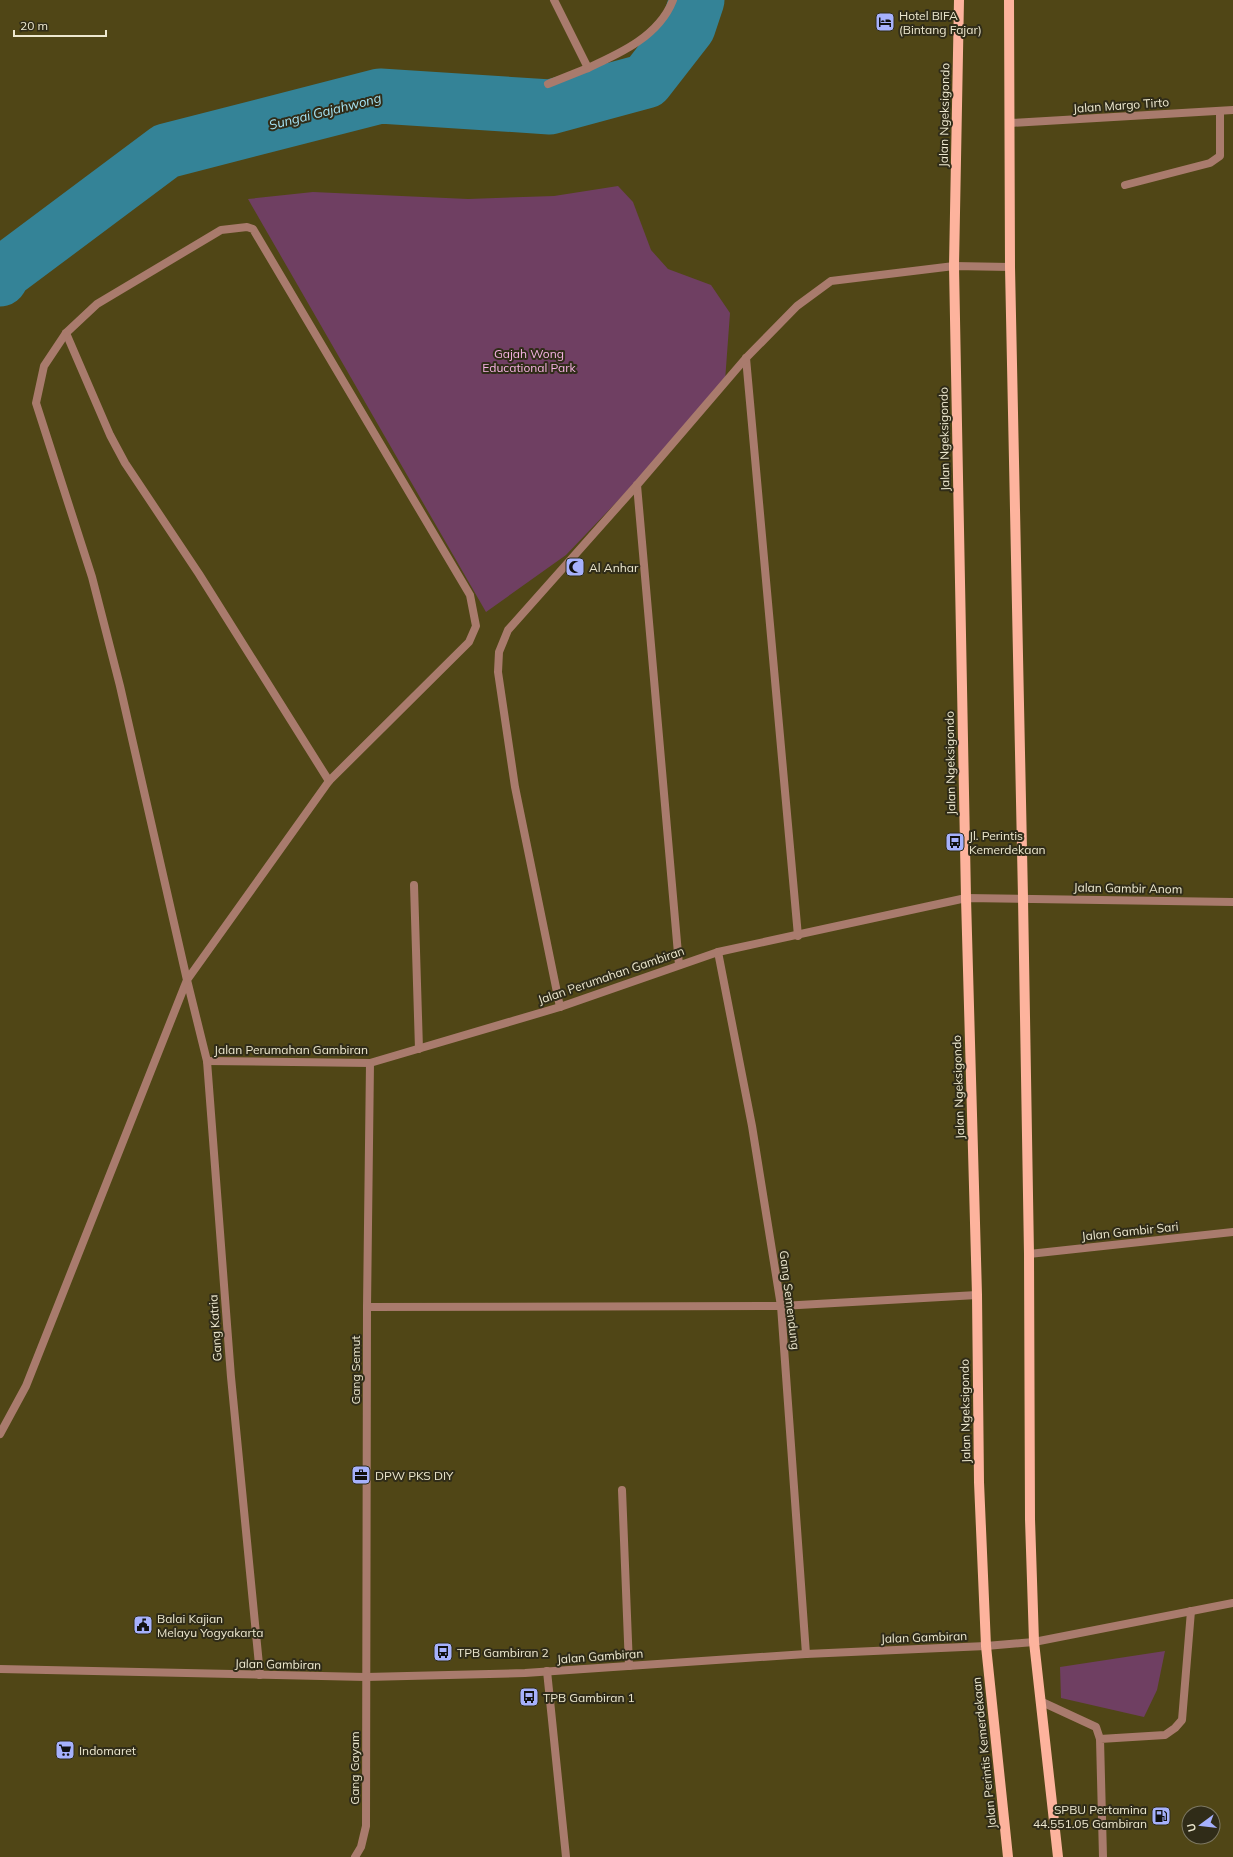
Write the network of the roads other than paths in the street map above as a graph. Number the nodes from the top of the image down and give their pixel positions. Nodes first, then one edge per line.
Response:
1 (554, 0) edge
2 (673, 0) edge
3 (959, 0) edge
4 (1009, 0) edge
5 (588, 68) junction
6 (548, 84) dead end
7 (1233, 110) edge
8 (1220, 111) junction
9 (1010, 123) junction
10 (1125, 185) dead end
11 (954, 266) junction
12 (1010, 267) junction
13 (66, 333) junction
14 (746, 358) junction
15 (637, 485) junction
16 (328, 781) junction
17 (414, 885) dead end
18 (966, 898) junction
19 (1023, 898) junction
20 (1233, 902) edge
21 (798, 936) junction
22 (718, 952) junction
23 (679, 965) junction
24 (187, 980) junction
25 (560, 1007) junction
26 (419, 1049) junction
27 (207, 1061) junction
28 (370, 1063) junction
29 (1233, 1232) edge
30 (1029, 1254) junction
31 (976, 1295) junction
32 (781, 1306) junction
33 (367, 1307) junction
34 (0, 1434) edge
35 (622, 1490) dead end
36 (1233, 1603) edge
37 (1191, 1611) junction
38 (1034, 1642) junction
39 (986, 1646) junction
40 (806, 1654) junction
41 (629, 1666) junction
42 (0, 1669) edge
43 (547, 1671) junction
44 (260, 1676) junction
45 (366, 1677) junction
46 (1042, 1702) junction
47 (1100, 1739) junction
48 (355, 1857) edge
49 (566, 1857) edge
50 (1008, 1857) edge
51 (1058, 1857) edge
52 (1103, 1857) edge

1 - 5 street
2 - 5 street
3 - 11 main road, Jalan Ngeksigondo
4 - 9 main road
5 - 6 street
7 - 8 street, Jalan Margo Tirto
8 - 9 street, Jalan Margo Tirto
8 - 10 street
9 - 12 main road
11 - 12 street
11 - 14 street
11 - 18 main road, Jalan Ngeksigondo
12 - 19 main road
13 - 16 street
13 - 16 street, Gang Katria
13 - 24 street, Gang Katria
14 - 15 street
14 - 21 street
15 - 23 street
15 - 25 street
16 - 24 street
17 - 26 street
18 - 19 street, Jalan Perumahan Gambiran
18 - 21 street, Jalan Perumahan Gambiran
18 - 31 main road, Jalan Ngeksigondo
19 - 20 street, Jalan Gambir Anom
19 - 30 main road
21 - 22 street, Jalan Perumahan Gambiran
22 - 23 street, Jalan Perumahan Gambiran
22 - 32 street, Gang Semendung
23 - 25 street, Jalan Perumahan Gambiran
24 - 27 street, Gang Katria
24 - 34 street
25 - 26 street, Jalan Perumahan Gambiran
26 - 28 street, Jalan Perumahan Gambiran
27 - 28 street, Jalan Perumahan Gambiran
27 - 44 street, Gang Katria
28 - 33 street, Gang Semut
29 - 30 street, Jalan Gambir Sari
30 - 38 main road
31 - 32 street
31 - 39 main road, Jalan Ngeksigondo
32 - 33 street
32 - 40 street, Gang Semendung
33 - 45 street, Gang Semut
35 - 41 street
36 - 37 street
37 - 38 street
37 - 47 street
38 - 39 street, Jalan Gambiran
38 - 46 main road
39 - 40 street, Jalan Gambiran
39 - 50 main road, Jalan Perintis Kemerdekaan
40 - 41 street, Jalan Gambiran
41 - 43 street, Jalan Gambiran
42 - 44 street, Jalan Gambiran
43 - 45 street, Jalan Gambiran
43 - 49 street
44 - 45 street, Jalan Gambiran
45 - 48 street, Gang Gayam
46 - 47 street
46 - 51 main road
47 - 52 street

